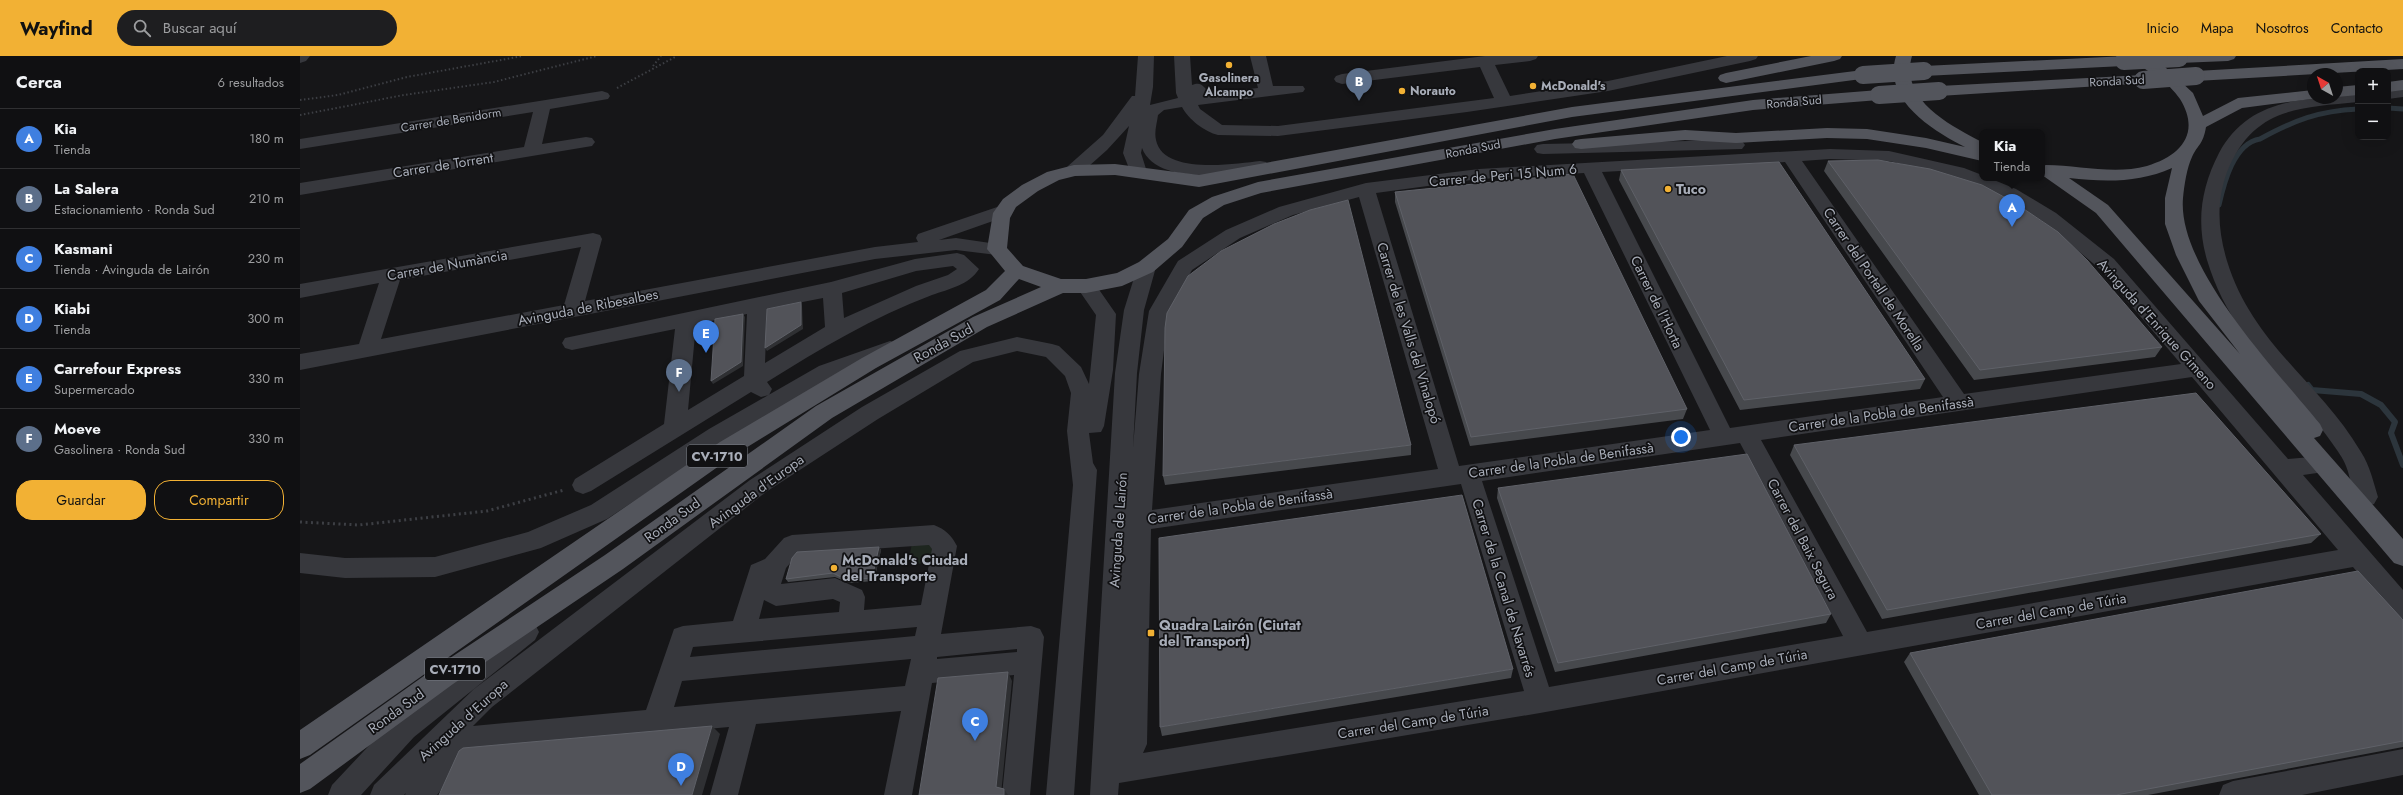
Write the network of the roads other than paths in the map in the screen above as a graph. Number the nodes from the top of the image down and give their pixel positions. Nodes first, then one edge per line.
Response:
1 (1146, 56) edge
2 (1182, 56) edge
3 (1258, 56) edge
4 (1750, 56) edge
5 (1814, 56) edge
6 (1834, 56) edge
7 (1904, 56) edge
8 (2228, 56) edge
9 (2129, 58) edge
10 (1538, 59) edge
11 (1194, 62) edge
12 (1487, 64) junction
13 (2403, 64) edge
14 (1776, 67) junction
15 (1342, 79) dead end
16 (1265, 86) dead end
17 (1145, 87) junction
18 (1296, 89) dead end
19 (2355, 90) edge
20 (2343, 91) edge
21 (602, 96) road end
22 (2307, 96) edge
23 (2355, 97) edge
24 (1207, 98) junction
25 (1187, 101) junction
26 (1504, 101) junction
27 (543, 106) junction
28 (1572, 112) junction
29 (2198, 125) junction
30 (586, 142) dead end
31 (301, 146) edge
32 (1979, 148) edge
33 (1543, 149) junction
34 (532, 151) junction
35 (1979, 155) edge
36 (1434, 156) junction
37 (1790, 156) junction
38 (2183, 156) junction
39 (1294, 163) junction
40 (1590, 167) junction
41 (2045, 169) edge
42 (1074, 170) junction
43 (2045, 170) edge
44 (1138, 172) junction
45 (1979, 180) edge
46 (1980, 181) edge
47 (300, 189) edge
48 (1366, 189) junction
49 (1003, 211) junction
50 (997, 249) junction
51 (875, 252) junction
52 (1185, 266) joint
53 (796, 267) junction
54 (1146, 268) junction
55 (1016, 272) junction
56 (392, 275) junction
57 (744, 277) junction
58 (1060, 286) junction
59 (1086, 286) junction
60 (832, 289) junction
61 (300, 292) edge
62 (661, 293) junction
63 (798, 296) junction
64 (751, 306) junction
65 (573, 310) junction
66 (686, 319) junction
67 (659, 325) junction
68 (835, 330) junction
69 (572, 343) dead end
70 (901, 345) junction
71 (367, 349) junction
72 (300, 362) edge
73 (2196, 368) junction
74 (754, 380) junction
75 (772, 402) junction
76 (1958, 403) junction
77 (675, 429) junction
78 (1735, 435) junction
79 (2323, 465) junction
80 (2282, 468) junction
81 (1460, 475) junction
82 (1084, 483) junction
83 (583, 485) road end
84 (1131, 497) junction
85 (2366, 497) junction
86 (1139, 521) junction
87 (2403, 547) edge
88 (2358, 556) junction
89 (2403, 556) edge
90 (614, 562) junction
91 (300, 563) edge
92 (775, 563) junction
93 (2403, 608) edge
94 (932, 615) junction
95 (850, 622) junction
96 (742, 632) junction
97 (1861, 644) junction
98 (926, 647) junction
99 (1029, 662) junction
100 (672, 670) junction
101 (919, 684) junction
102 (1540, 702) junction
103 (746, 712) junction
104 (656, 721) junction
105 (300, 746) edge
106 (2403, 762) edge
107 (300, 780) edge
108 (1104, 783) edge
109 (342, 795) edge
110 (384, 795) edge
111 (419, 795) edge
112 (724, 795) edge
113 (898, 795) edge
114 (1016, 795) edge
115 (1060, 795) edge
116 (2233, 795) edge

1 - 17 street
2 - 25 street
3 - 16 street
4 - 26 street
5 - 14 street
6 - 14 main road
7 - 32 main road
8 - 9 main road, Ronda Sud, bridge
9 - 28 main road, Ronda Sud, bridge
9 - 29 main road
10 - 12 street
11 - 24 street
12 - 15 street
12 - 26 street
13 - 36 main road, Ronda Sud, bridge
14 - 28 main road
17 - 42 street
17 - 44 street
18 - 24 street
19 - 20 main road
21 - 27 street, Carrer de Benidorm
22 - 29 main road
23 - 85 street
24 - 25 street
25 - 26 street
25 - 39 street
27 - 31 street, Carrer de Benidorm
27 - 34 street
28 - 39 main road, Ronda Sud
29 - 38 main road
30 - 34 street, Carrer de Torrent
33 - 35 main road
33 - 36 main road
33 - 37 street
34 - 47 street, Carrer de Torrent
36 - 54 main road, Ronda Sud
37 - 40 street, Carrer de Peri 15 Num 6
37 - 45 street, Avinguda d'Enrique Gimeno
37 - 76 street, Carrer del Portell de Morella
38 - 41 main road
38 - 85 main road
39 - 44 main road, Ronda Sud
40 - 48 street, Carrer de Peri 15 Num 6
40 - 78 street, Carrer de l'Horta
42 - 44 main road, Ronda Sud
42 - 49 main road, Ronda Sud
43 - 79 main road
46 - 73 street, Avinguda d'Enrique Gimeno
48 - 52 street, Carrer de Peri 15 Num 6
48 - 81 street, Carrer de les Valls del Vinalopó
49 - 50 main road
49 - 51 street, Avinguda de Ribesalbes
50 - 51 street, Avinguda de Ribesalbes
50 - 55 main road
51 - 53 street, Avinguda de Ribesalbes
52 - 84 street, Avinguda de Lairón
53 - 57 street, Avinguda de Ribesalbes
53 - 63 street
54 - 59 main road
54 - 84 street, Avinguda de Lairón
55 - 58 main road
55 - 70 main road, Ronda Sud / CV-1710
56 - 61 street, Carrer de Numància
56 - 65 street, Carrer de Numància
56 - 71 street
57 - 62 street, Avinguda de Ribesalbes
57 - 64 street
58 - 59 main road
58 - 90 main road, Ronda Sud / CV-1710
59 - 82 street
60 - 63 street
60 - 68 street
60 - 68 street
62 - 65 street, Avinguda de Ribesalbes
62 - 67 street
63 - 64 street
64 - 66 street
64 - 74 street
65 - 71 street, Avinguda de Ribesalbes
66 - 67 street
66 - 77 street
67 - 69 street
68 - 74 street
70 - 75 street
70 - 105 main road, Ronda Sud / CV-1710
71 - 72 street, Avinguda de Ribesalbes
73 - 76 street, Carrer de la Pobla de Benifassà
73 - 80 street, Avinguda d'Enrique Gimeno
74 - 75 street
74 - 77 street
75 - 91 street
76 - 78 street, Carrer de la Pobla de Benifassà
77 - 83 street
78 - 81 street, Carrer de la Pobla de Benifassà
78 - 97 street, Carrer del Baix Segura
79 - 80 street
79 - 89 main road
80 - 88 street, Avinguda d'Enrique Gimeno
81 - 86 street, Carrer de la Pobla de Benifassà
81 - 102 street, Carrer de la Canal de Navarrés
82 - 110 street, Avinguda d'Europa
82 - 115 street
84 - 86 street, Avinguda de Lairón
84 - 108 street, Avinguda de Lairón
85 - 87 main road
86 - 108 street, Avinguda de Lairón
88 - 93 street, Avinguda d'Enrique Gimeno
88 - 97 street, Carrer del Camp de Túria
90 - 107 main road, Ronda Sud / CV-1710
90 - 109 street
92 - 94 street
92 - 95 street
92 - 96 street
94 - 95 street
94 - 98 street
95 - 96 street
96 - 100 street
97 - 102 street, Carrer del Camp de Túria
98 - 99 street
98 - 100 street
98 - 101 street
99 - 101 street
99 - 114 street
100 - 104 street
101 - 103 street
101 - 113 street
102 - 108 street, Carrer del Camp de Túria
103 - 104 street
103 - 112 street
104 - 111 street
106 - 116 street

